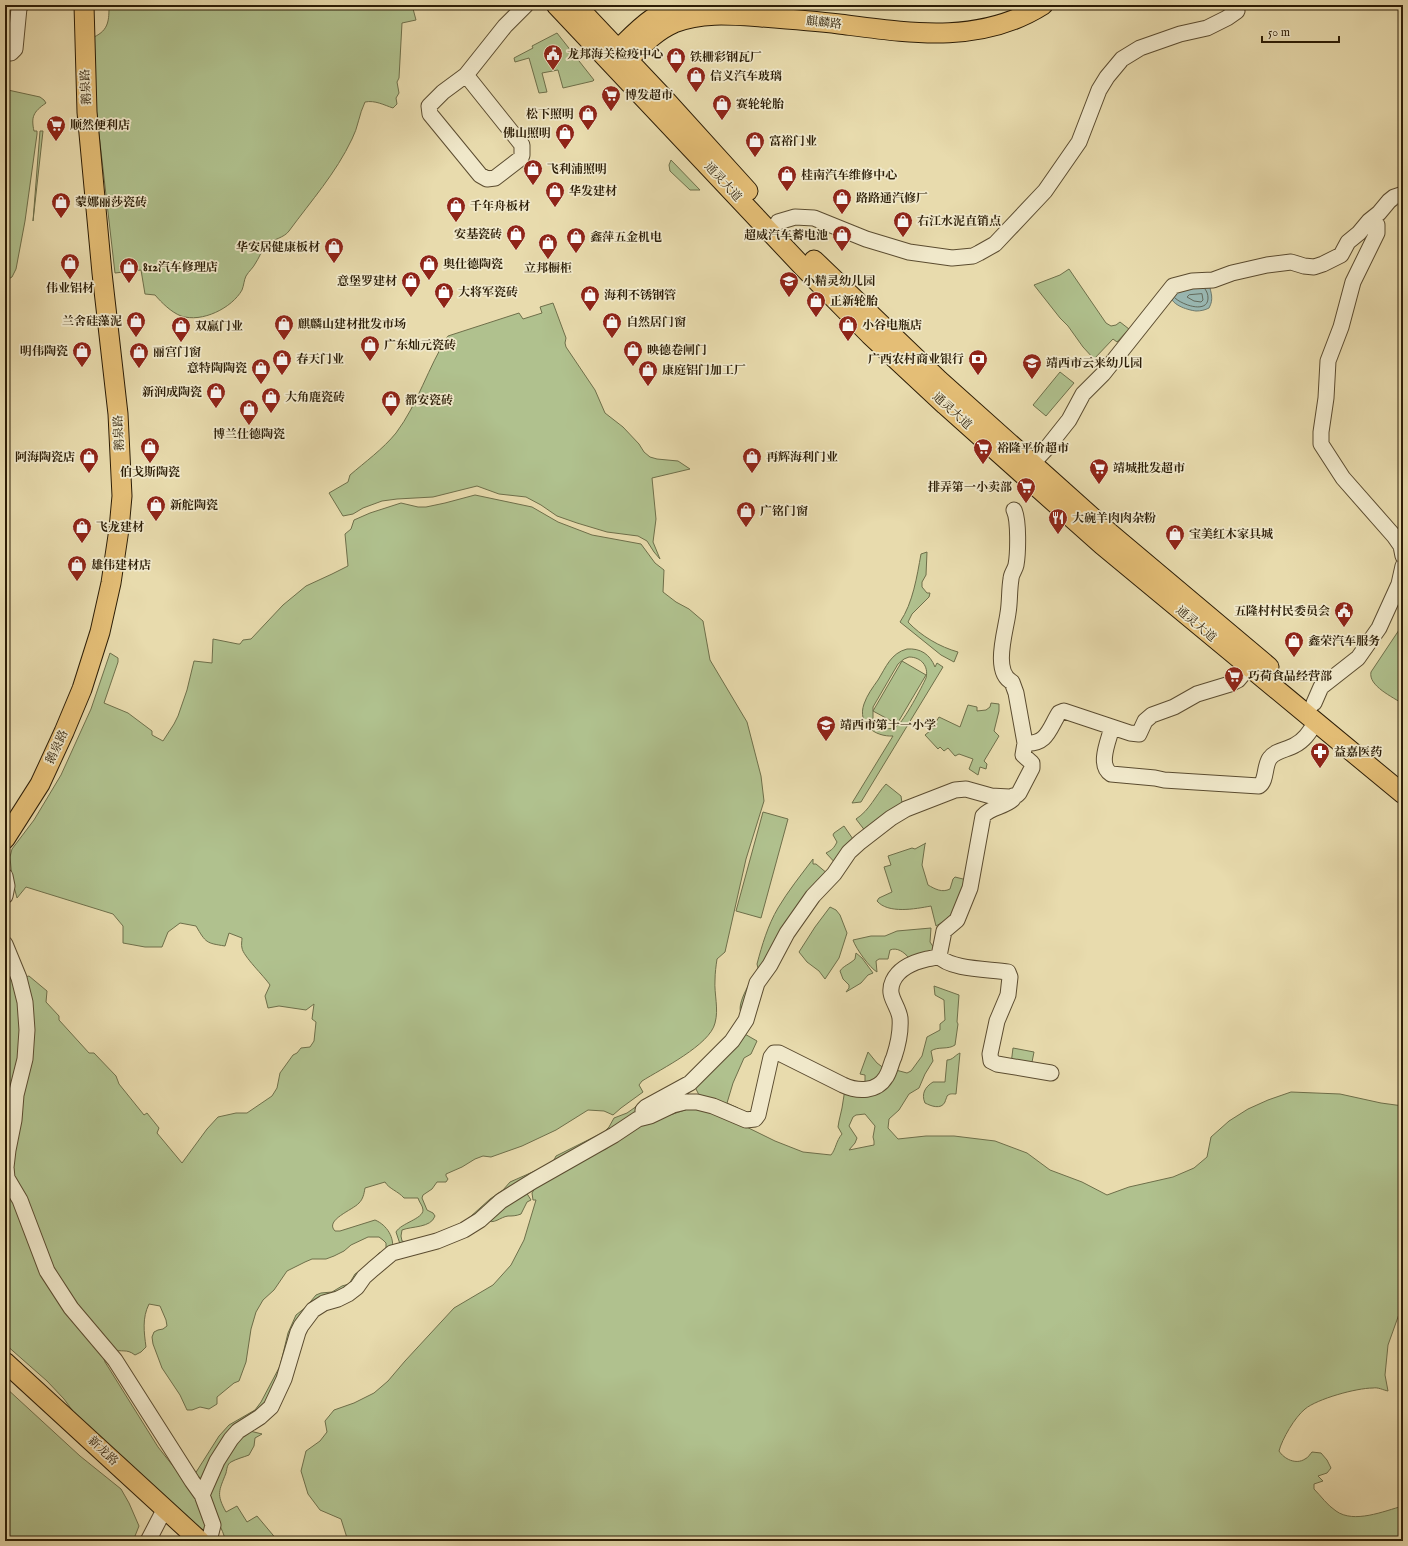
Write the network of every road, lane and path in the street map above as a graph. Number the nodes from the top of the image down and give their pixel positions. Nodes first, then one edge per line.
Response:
1 (21, 5) edge
2 (74, 5) edge
3 (84, 5) edge
4 (526, 5) edge
5 (556, 5) edge
6 (576, 5) edge
7 (689, 5) edge
8 (736, 5) edge
9 (1020, 5) edge
10 (1043, 5) edge
11 (1234, 5) edge
12 (5, 53) edge
13 (618, 60) junction
14 (466, 75) junction
15 (1403, 194) edge
16 (1369, 221) junction
17 (778, 222) junction
18 (1033, 463) junction
19 (1014, 510) dead end
20 (1403, 556) edge
21 (1403, 566) edge
22 (1249, 667) junction
23 (1314, 703) junction
24 (1316, 722) junction
25 (1112, 727) junction
26 (1025, 743) junction
27 (1403, 777) edge
28 (1403, 794) edge
29 (1014, 796) junction
30 (5, 821) edge
31 (5, 839) edge
32 (5, 876) edge
33 (5, 896) edge
34 (5, 944) edge
35 (939, 956) junction
36 (1051, 1073) dead end
37 (643, 1117) junction
38 (5, 1362) edge
39 (5, 1375) edge
40 (202, 1494) junction
41 (161, 1516) junction
42 (148, 1541) edge
43 (188, 1541) edge
44 (200, 1541) edge
45 (209, 1541) edge

1 - 12 street
2 - 30 main road, 鹅泉路
3 - 31 main road, 鹅泉路
4 - 14 street
5 - 13 main road, 通灵大道
6 - 13 main road, 通灵大道
7 - 13 main road
8 - 9 main road, 麒麟路
10 - 13 main road, 麒麟路
11 - 17 street
13 - 17 main road, 通灵大道
13 - 22 main road, 通灵大道
14 - 14 street
15 - 16 street
16 - 18 street
16 - 20 street
17 - 18 main road, 通灵大道
18 - 23 main road, 通灵大道
19 - 26 street
21 - 23 street
22 - 24 main road, 通灵大道
22 - 25 street
23 - 27 main road, 通灵大道
24 - 25 street
24 - 28 main road, 通灵大道
25 - 26 street
26 - 29 street
29 - 35 street
29 - 37 street
32 - 33 street
34 - 40 street
35 - 36 street
35 - 37 street
37 - 40 street
38 - 44 main road, 新龙路
39 - 41 main road, 新龙路
40 - 45 street
41 - 42 street
41 - 43 main road, 新龙路

